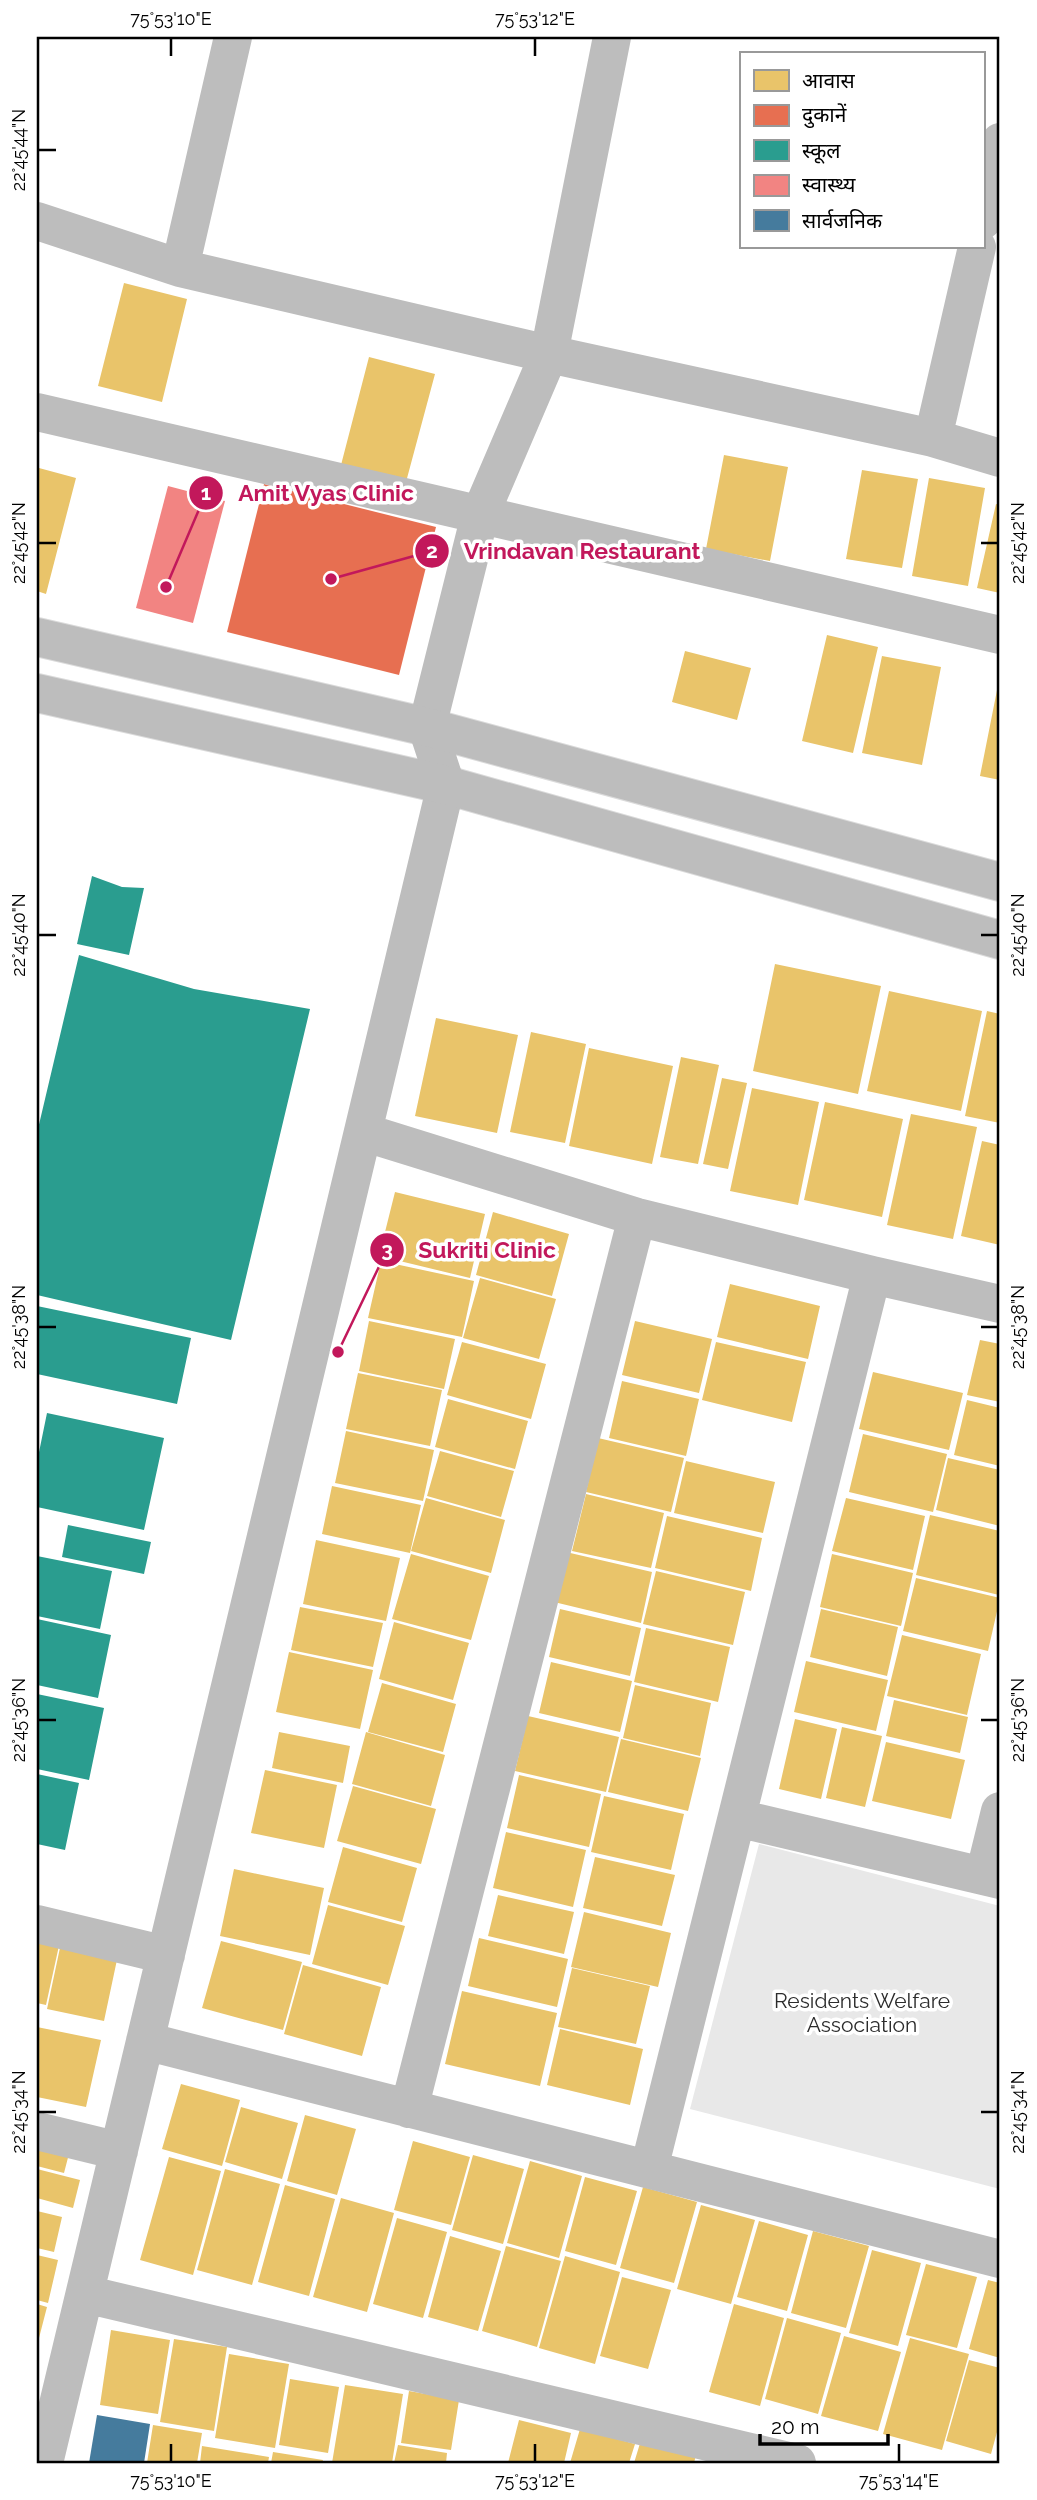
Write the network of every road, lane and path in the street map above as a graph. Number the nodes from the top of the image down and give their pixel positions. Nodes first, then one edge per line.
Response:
1 (233, 37) edge
2 (612, 37) edge
3 (1000, 142) edge
4 (984, 215) edge
5 (37, 221) edge
6 (977, 248) edge
7 (180, 268) junction
8 (549, 354) junction
9 (37, 412) edge
10 (933, 438) junction
11 (1000, 458) edge
12 (480, 515) junction
13 (1000, 635) edge
14 (37, 637) edge
15 (37, 694) edge
16 (427, 727) junction
17 (446, 785) junction
18 (1000, 882) edge
19 (1000, 940) edge
20 (363, 1132) junction
21 (637, 1217) junction
22 (872, 1275) junction
23 (1000, 1304) edge
24 (1000, 1811) edge
25 (737, 1818) junction
26 (992, 1878) edge
27 (37, 1924) edge
28 (166, 1955) junction
29 (145, 2041) junction
30 (409, 2109) junction
31 (37, 2131) edge
32 (119, 2151) junction
33 (649, 2169) junction
34 (1000, 2259) edge
35 (85, 2294) junction
36 (44, 2463) edge
37 (797, 2463) edge

1 - 7 street
2 - 8 street
3 - 4 street
5 - 7 street
6 - 10 street
7 - 8 street
8 - 10 street
8 - 12 street
9 - 12 street
10 - 11 street
12 - 13 street
12 - 16 street
14 - 16 street
15 - 17 street
16 - 17 street
16 - 18 street
17 - 19 street
17 - 20 street
20 - 21 street
20 - 28 street
21 - 22 street
21 - 30 street
22 - 23 street
22 - 25 street
24 - 26 street
25 - 26 street
25 - 33 street
27 - 28 street
28 - 29 street
29 - 30 street
29 - 32 street
30 - 33 street
31 - 32 street
32 - 35 street
33 - 34 street
35 - 36 street
35 - 37 street

